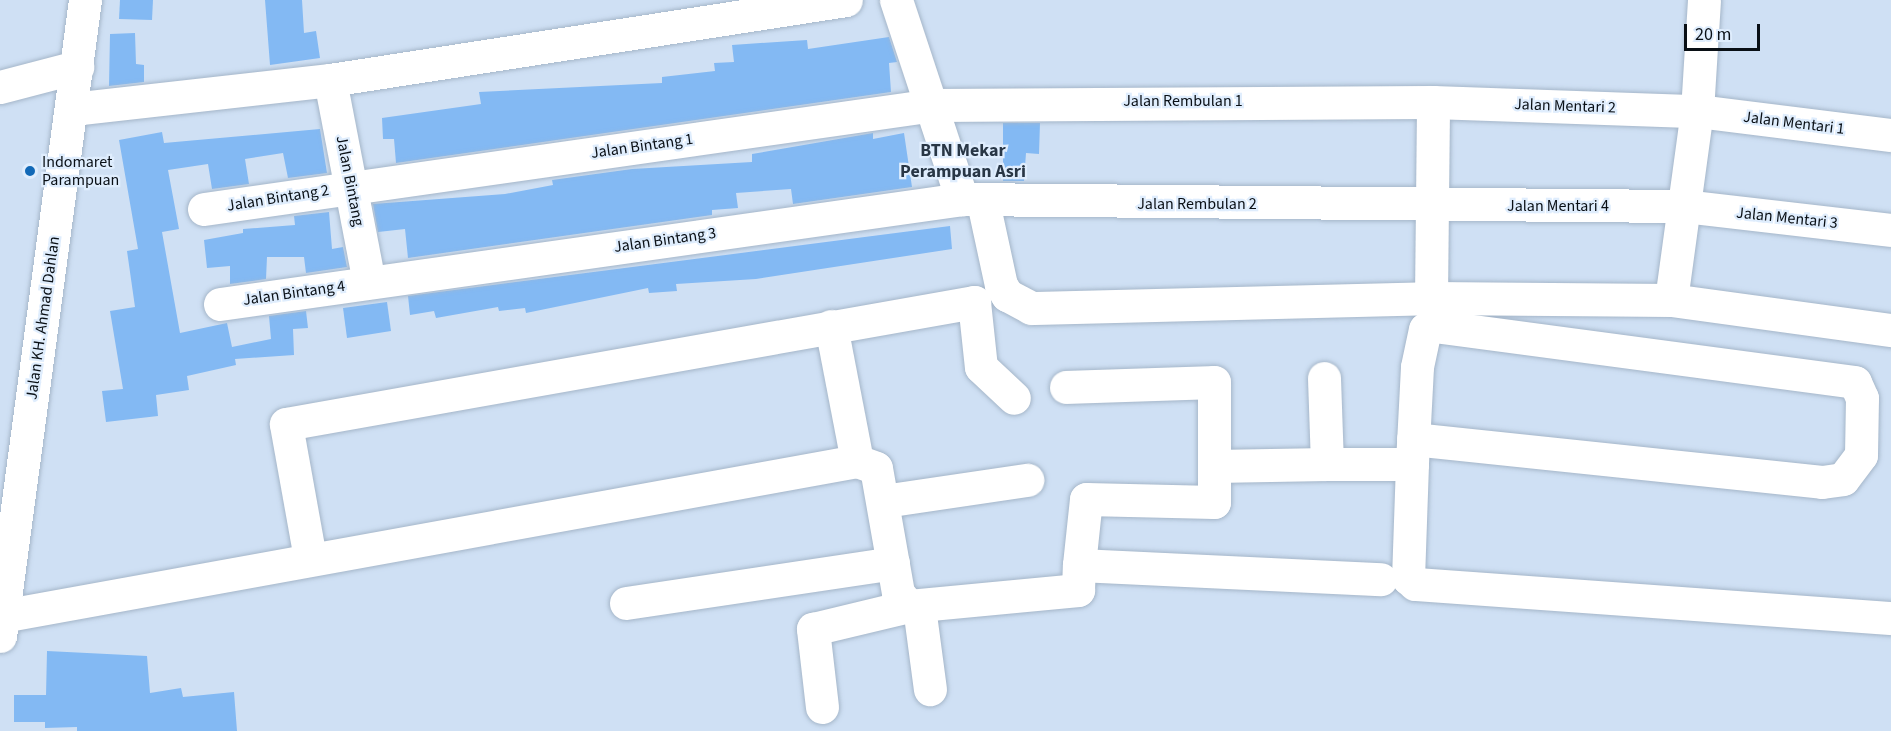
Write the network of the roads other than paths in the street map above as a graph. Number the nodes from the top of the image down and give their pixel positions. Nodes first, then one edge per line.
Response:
1 (85, 0) edge
2 (846, 0) edge
3 (896, 0) edge
4 (1704, 0) edge
5 (77, 67) junction
6 (330, 80) junction
7 (0, 87) edge
8 (1433, 102) junction
9 (933, 105) junction
10 (72, 109) junction
11 (1697, 111) junction
12 (1891, 135) edge
13 (352, 186) junction
14 (972, 201) junction
15 (1433, 205) junction
16 (1683, 206) junction
17 (204, 209) dead end
18 (1891, 230) edge
19 (369, 282) junction
20 (1431, 298) junction
21 (1671, 300) junction
22 (220, 304) dead end
23 (831, 326) junction
24 (1891, 330) edge
25 (1324, 378) dead end
26 (1066, 387) dead end
27 (1014, 398) dead end
28 (1413, 452) junction
29 (858, 461) junction
30 (1327, 464) junction
31 (1214, 466) junction
32 (1027, 480) dead end
33 (884, 501) junction
34 (310, 558) junction
35 (893, 563) junction
36 (1079, 565) junction
37 (1381, 579) dead end
38 (626, 603) dead end
39 (914, 606) junction
40 (1891, 618) edge
41 (1, 626) edge
42 (930, 689) dead end
43 (822, 707) dead end

1 - 5 street, Jalan KH. Ahmad Dahlan
2 - 6 street
3 - 9 street
4 - 11 street
5 - 7 street
5 - 10 street, Jalan KH. Ahmad Dahlan
6 - 10 street
6 - 13 street, Jalan Bintang
8 - 9 street, Jalan Rembulan 1
8 - 11 street, Jalan Mentari 2
8 - 15 street
9 - 13 street, Jalan Bintang 1
9 - 14 street
10 - 41 street, Jalan KH. Ahmad Dahlan
11 - 12 street, Jalan Mentari 1
11 - 16 street
13 - 17 street, Jalan Bintang 2
13 - 19 street, Jalan Bintang
14 - 15 street, Jalan Rembulan 2
14 - 19 street, Jalan Bintang 3
14 - 20 street
15 - 16 street, Jalan Mentari 4
15 - 20 street
16 - 18 street, Jalan Mentari 3
16 - 21 street
19 - 22 street, Jalan Bintang 4
20 - 21 street
21 - 24 street
23 - 27 street
23 - 29 street
23 - 34 street
25 - 30 street
26 - 31 street
28 - 28 street
28 - 30 street
28 - 40 street
29 - 33 street
29 - 34 street
30 - 31 street
31 - 36 street
32 - 33 street
33 - 35 street
34 - 41 street
35 - 38 street
35 - 39 street
36 - 37 street
36 - 39 street
39 - 42 street
39 - 43 street

